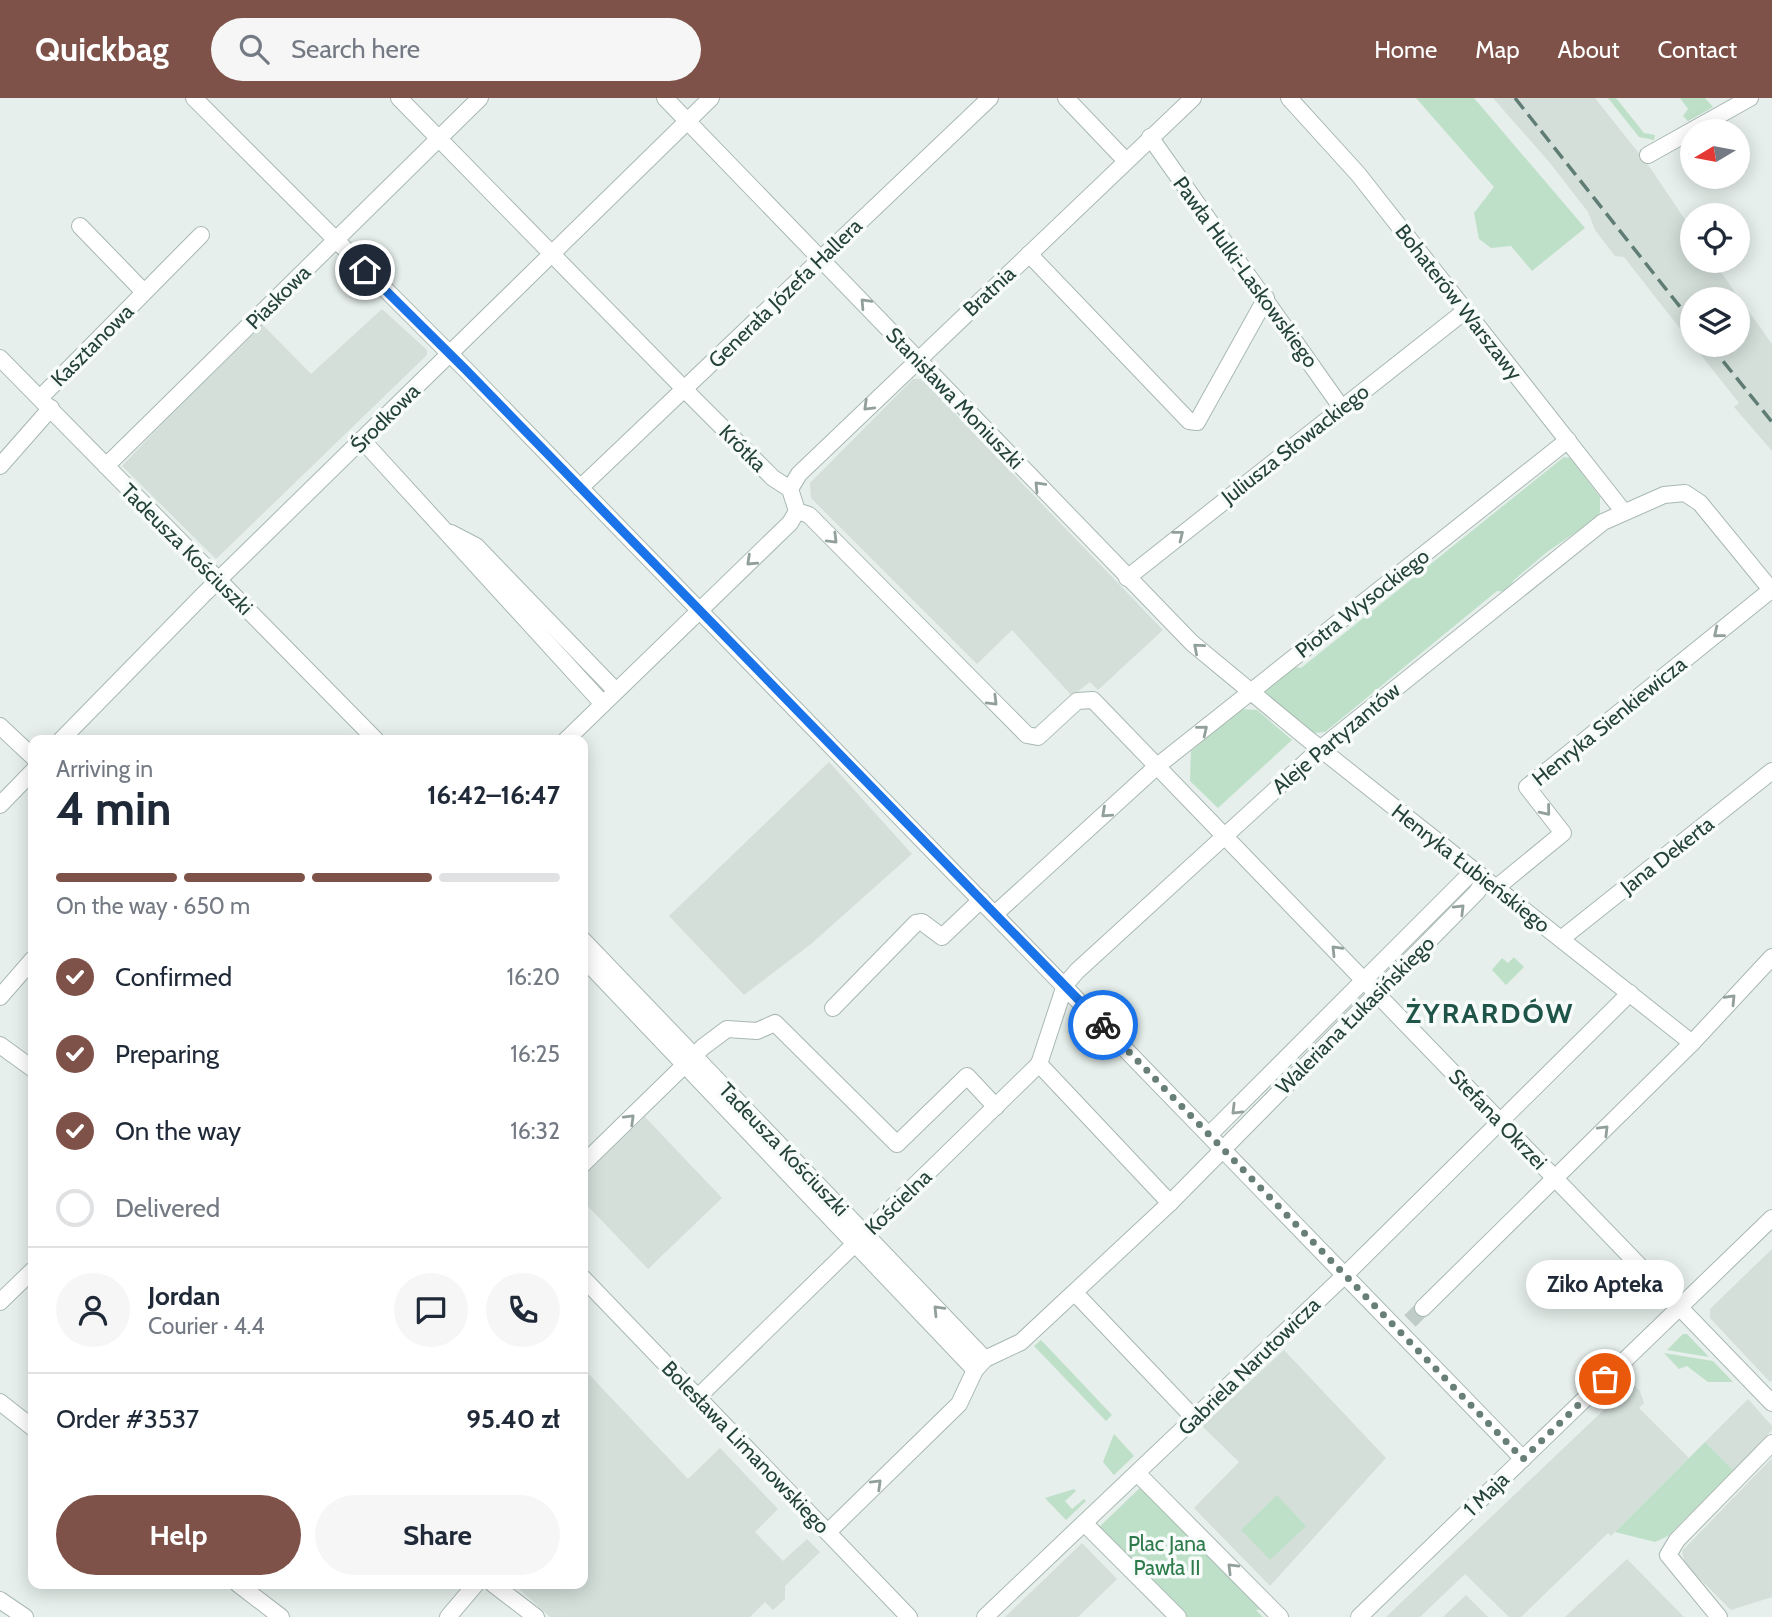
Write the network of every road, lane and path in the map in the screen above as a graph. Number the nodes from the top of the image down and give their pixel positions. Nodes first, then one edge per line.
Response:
1 (194, 98) edge
2 (399, 98) edge
3 (480, 98) edge
4 (665, 98) edge
5 (711, 98) edge
6 (990, 98) edge
7 (1066, 98) edge
8 (1192, 98) edge
9 (1289, 98) edge
10 (1750, 98) edge
11 (688, 121) junction
12 (1150, 137) junction
13 (440, 139) junction
14 (1648, 155) dead end
15 (1126, 161) junction
16 (80, 226) dead end
17 (201, 235) dead end
18 (335, 240) junction
19 (553, 254) junction
20 (1029, 254) junction
21 (821, 257) junction
22 (144, 292) junction
23 (1266, 298) junction
24 (1465, 311) junction
25 (450, 354) junction
26 (0, 358) edge
27 (918, 359) junction
28 (685, 390) junction
29 (46, 403) junction
30 (1342, 407) junction
31 (1568, 440) junction
32 (363, 441) junction
33 (1, 463) edge
34 (106, 467) junction
35 (580, 488) junction
36 (790, 489) junction
37 (797, 511) junction
38 (1623, 511) junction
39 (440, 527) junction
40 (1127, 578) junction
41 (218, 580) junction
42 (1771, 590) edge
43 (699, 610) junction
44 (616, 691) junction
45 (1250, 692) junction
46 (603, 704) junction
47 (0, 726) edge
48 (66, 735) edge
49 (371, 735) edge
50 (571, 735) edge
51 (1320, 749) junction
52 (28, 752) edge
53 (1156, 767) junction
54 (1772, 771) edge
55 (28, 776) edge
56 (0, 806) edge
57 (1224, 834) junction
58 (1485, 879) junction
59 (981, 900) junction
60 (995, 914) junction
61 (1561, 939) junction
62 (588, 946) edge
63 (1772, 957) edge
64 (588, 963) edge
65 (28, 965) edge
66 (1365, 981) junction
67 (1065, 985) junction
68 (1378, 993) junction
69 (1630, 993) junction
70 (0, 997) edge
71 (833, 1008) dead end
72 (1692, 1043) junction
73 (0, 1045) edge
74 (1039, 1064) junction
75 (28, 1065) edge
76 (686, 1065) junction
77 (996, 1107) junction
78 (1500, 1120) junction
79 (1209, 1135) junction
80 (1222, 1149) junction
81 (588, 1159) edge
82 (1555, 1178) junction
83 (1170, 1203) junction
84 (1772, 1209) edge
85 (1769, 1222) edge
86 (861, 1238) junction
87 (28, 1275) edge
88 (1345, 1275) junction
89 (588, 1283) edge
90 (1075, 1293) junction
91 (0, 1302) edge
92 (1679, 1307) junction
93 (1423, 1308) tunnel mouth
94 (980, 1364) junction
95 (698, 1397) junction
96 (0, 1402) edge
97 (1772, 1403) edge
98 (1194, 1418) junction
99 (28, 1424) edge
100 (1772, 1443) edge
101 (1523, 1459) junction
102 (1137, 1472) junction
103 (1084, 1523) junction
104 (828, 1532) junction
105 (245, 1589) edge
106 (472, 1589) edge
107 (500, 1589) edge
108 (1, 1602) edge
109 (25, 1617) edge
110 (281, 1617) edge
111 (448, 1617) edge
112 (536, 1617) edge
113 (909, 1617) edge
114 (985, 1617) edge
115 (1178, 1617) edge
116 (1280, 1617) edge
117 (1359, 1617) edge
118 (1719, 1617) edge

1 - 18 street
2 - 13 street, Krótka
3 - 13 street, Piaskowa
4 - 11 street, Stanisława Moniuszki
5 - 11 street, Środkowa
6 - 21 street, Generała Józefa Hallera
7 - 15 street
8 - 12 street, Bratnia
9 - 24 street, Bohaterów Warszawy
10 - 14 street
11 - 19 street, Środkowa
11 - 21 street, Stanisława Moniuszki
12 - 15 street, Bratnia
12 - 23 street, Pawła Hulki-Laskowskiego
13 - 18 street, Piaskowa
13 - 19 street, Krótka
15 - 20 street, Bratnia
16 - 22 street, Kasztanowa
17 - 22 street, Kasztanowa
18 - 25 street
18 - 34 street, Piaskowa
19 - 25 street, Środkowa
19 - 28 street, Krótka
20 - 23 street
20 - 27 street, Bratnia
27 -> 21 street, Stanisława Moniuszki
21 - 28 street, Generała Józefa Hallera
22 - 29 street, Kasztanowa
23 - 30 street, Pawła Hulki-Laskowskiego
24 - 30 street, Juliusza Słowackiego
24 - 31 street, Bohaterów Warszawy
25 - 32 street, Środkowa
25 - 35 street
26 - 29 street, Tadeusza Kościuszki
27 -> 36 street, Bratnia
40 -> 27 street, Stanisława Moniuszki
28 - 35 street, Generała Józefa Hallera
28 - 36 street, Krótka
29 - 33 street, Kasztanowa
29 - 34 street, Tadeusza Kościuszki
40 -> 30 street, Juliusza Słowackiego
31 - 38 street, Bohaterów Warszawy
31 - 45 street, Piotra Wysockiego
32 - 39 street
32 - 41 street, Środkowa
34 - 41 street, Tadeusza Kościuszki
35 - 43 street
36 - 37 street
37 -> 43 street
37 -> 53 street
38 - 42 street, Aleje Partyzantów
38 - 51 street, Aleje Partyzantów
39 - 44 street
39 - 46 street
45 -> 40 street, Stanisława Moniuszki
41 - 48 street, Środkowa
41 - 49 street, Tadeusza Kościuszki
42 -> 58 street, Henryka Sienkiewicza
43 - 44 street
43 - 59 street
44 - 46 street
45 - 51 street, Henryka Łubieńskiego
53 -> 45 street, Piotra Wysockiego
46 - 50 street
47 - 52 street
51 - 57 street, Aleje Partyzantów
51 - 58 street, Henryka Łubieńskiego
53 - 57 street
53 -> 60 street, Piotra Wysockiego
54 - 61 street, Jana Dekerta
55 - 56 street
66 -> 57 street, Stefana Okrzei
57 - 67 street, Aleje Partyzantów
58 - 61 street, Henryka Łubieńskiego
58 - 66 street, Waleriana Łukasińskiego
68 -> 58 street, Waleriana Łukasińskiego
59 - 60 street
59 - 71 street
60 - 67 street
61 - 69 street, Henryka Łubieńskiego
62 - 76 street, Tadeusza Kościuszki
72 -> 63 street
64 - 76 street, Tadeusza Kościuszki
65 - 70 street
66 - 68 street, Stefana Okrzei
66 -> 79 street, Waleriana Łukasińskiego
67 - 74 street, Kościelna
67 - 79 street
68 - 78 street, Stefana Okrzei
68 - 80 street, Waleriana Łukasińskiego
69 - 72 street, Henryka Łubieńskiego
69 - 78 street, Gabriela Narutowicza
82 -> 72 street
73 - 75 street
74 - 77 street, Kościelna
74 - 83 street
76 - 77 street
81 -> 76 street
76 - 86 street, Tadeusza Kościuszki
77 - 86 street, Kościelna
78 - 82 street, Stefana Okrzei
78 - 88 street, Gabriela Narutowicza
79 - 80 street
80 - 83 street, Waleriana Łukasińskiego
80 - 88 street
82 - 92 street, Stefana Okrzei
82 - 93 street
83 - 90 street, Waleriana Łukasińskiego
84 - 85 street, 1 Maja
85 - 92 street, 1 Maja
86 - 94 street, Tadeusza Kościuszki
86 - 95 street, Kościelna
87 - 91 street
88 - 98 street, Gabriela Narutowicza
88 - 101 street
89 - 95 street, Bolesława Limanowskiego
90 - 94 street, Waleriana Łukasińskiego
90 - 98 street
92 - 97 street, Stefana Okrzei
92 - 101 street, 1 Maja
104 -> 94 street
95 - 104 street, Bolesława Limanowskiego
96 - 99 street
98 - 102 street, Gabriela Narutowicza
100 - 118 street
101 - 117 street, 1 Maja
102 - 103 street, Gabriela Narutowicza
116 -> 102 street
103 - 114 street, Gabriela Narutowicza
103 - 115 street
104 - 113 street, Bolesława Limanowskiego
105 - 110 street
106 - 111 street
107 - 112 street
108 - 109 street

